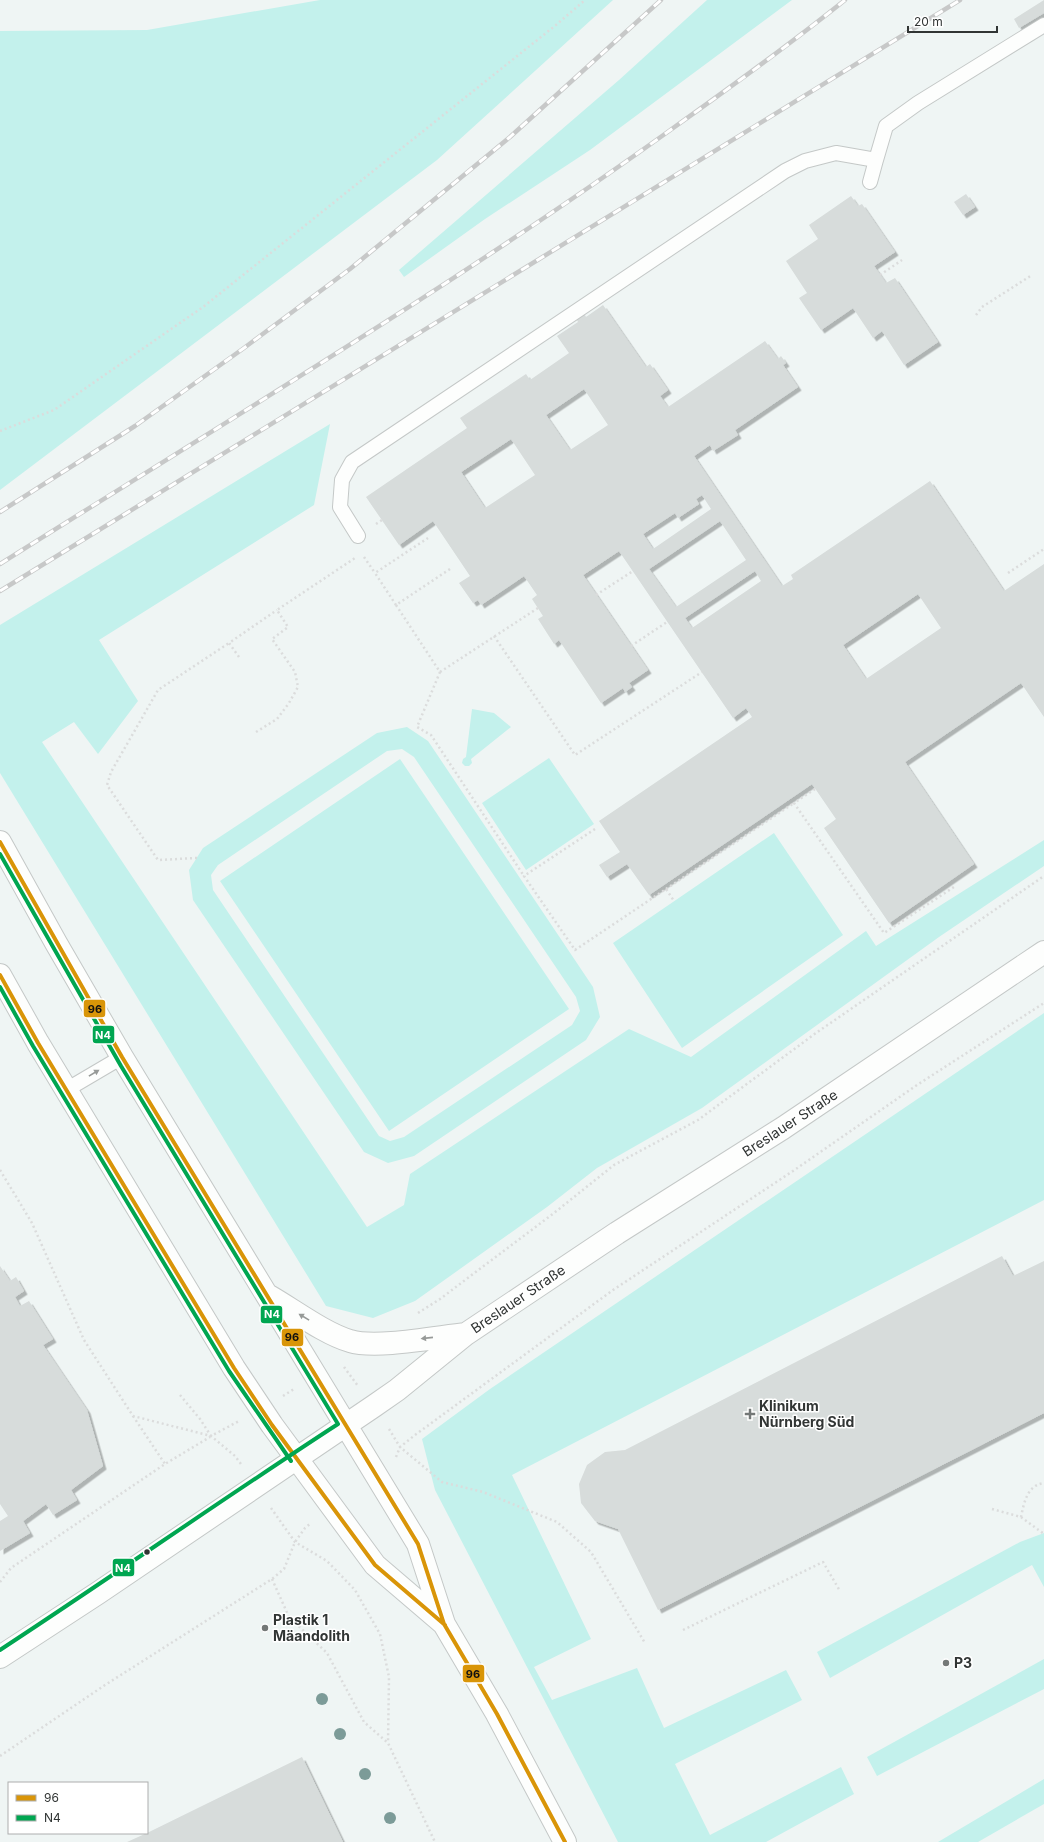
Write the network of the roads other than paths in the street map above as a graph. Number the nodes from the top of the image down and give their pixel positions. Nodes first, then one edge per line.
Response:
1 (1044, 25) edge
2 (876, 160) junction
3 (870, 182) dead end
4 (358, 536) dead end
5 (0, 842) edge
6 (1044, 952) edge
7 (0, 975) edge
8 (122, 1057) junction
9 (66, 1090) junction
10 (266, 1294) junction
11 (466, 1334) junction
12 (346, 1426) junction
13 (296, 1458) junction
14 (444, 1624) junction
15 (0, 1657) edge
16 (565, 1842) edge

1 - 2 lane
2 - 3 lane
2 - 4 lane
5 - 8 main road
6 - 11 main road, Breslauer Straße
7 - 9 main road
9 -> 8 lane
8 - 10 main road
9 - 13 main road
11 -> 10 main road
10 - 12 main road
11 - 12 main road, Breslauer Straße
12 - 13 main road, Breslauer Straße
12 - 14 main road
13 - 14 main road
13 - 15 main road, Breslauer Straße
14 - 16 main road

